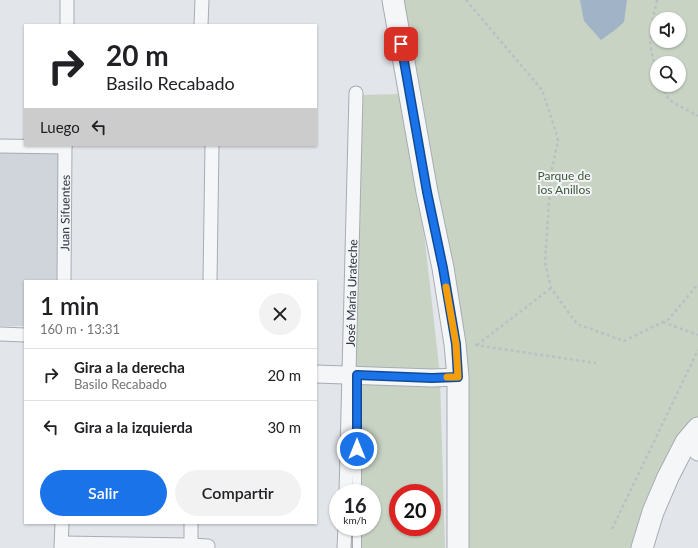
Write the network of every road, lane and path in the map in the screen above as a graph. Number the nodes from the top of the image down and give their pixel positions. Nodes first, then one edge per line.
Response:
1 (67, 0) edge
2 (202, 0) edge
3 (393, 0) edge
4 (466, 0) edge
5 (657, 0) edge
6 (67, 24) edge
7 (202, 24) edge
8 (652, 56) edge
9 (665, 92) edge
10 (356, 93) dead end
11 (698, 116) edge
12 (0, 146) edge
13 (65, 146) edge
14 (212, 146) edge
15 (64, 280) edge
16 (210, 280) edge
17 (698, 284) edge
18 (551, 288) junction
19 (663, 322) junction
20 (0, 334) edge
21 (24, 335) edge
22 (698, 335) edge
23 (456, 344) junction
24 (476, 345) junction
25 (698, 350) edge
26 (596, 363) dead end
27 (317, 374) edge
28 (353, 375) junction
29 (458, 377) junction
30 (694, 440) edge
31 (347, 484) edge
32 (357, 484) edge
33 (62, 524) edge
34 (191, 524) edge
35 (612, 529) dead end
36 (345, 536) edge
37 (357, 536) edge
38 (62, 545) edge
39 (191, 545) junction
40 (208, 548) edge
41 (344, 548) edge
42 (357, 548) edge
43 (458, 548) edge
44 (642, 548) edge

1 - 6 street
2 - 7 street
3 - 23 street
4 - 18 path
5 - 8 path
9 - 11 path
10 - 28 street, José María Urateche
12 - 13 street
13 - 15 street, Juan Sifuentes
14 - 16 street
17 - 19 path
18 - 19 path
18 - 24 path
19 - 22 path
20 - 21 street
23 - 24 path
23 - 29 street
24 - 26 path
25 - 35 path
27 - 28 street
28 - 29 street
28 - 31 street, José María Urateche
28 - 32 lane
29 - 43 street
30 - 44 street
33 - 38 street
34 - 39 street
36 - 41 street
37 - 42 lane
38 - 39 street
39 - 40 street

